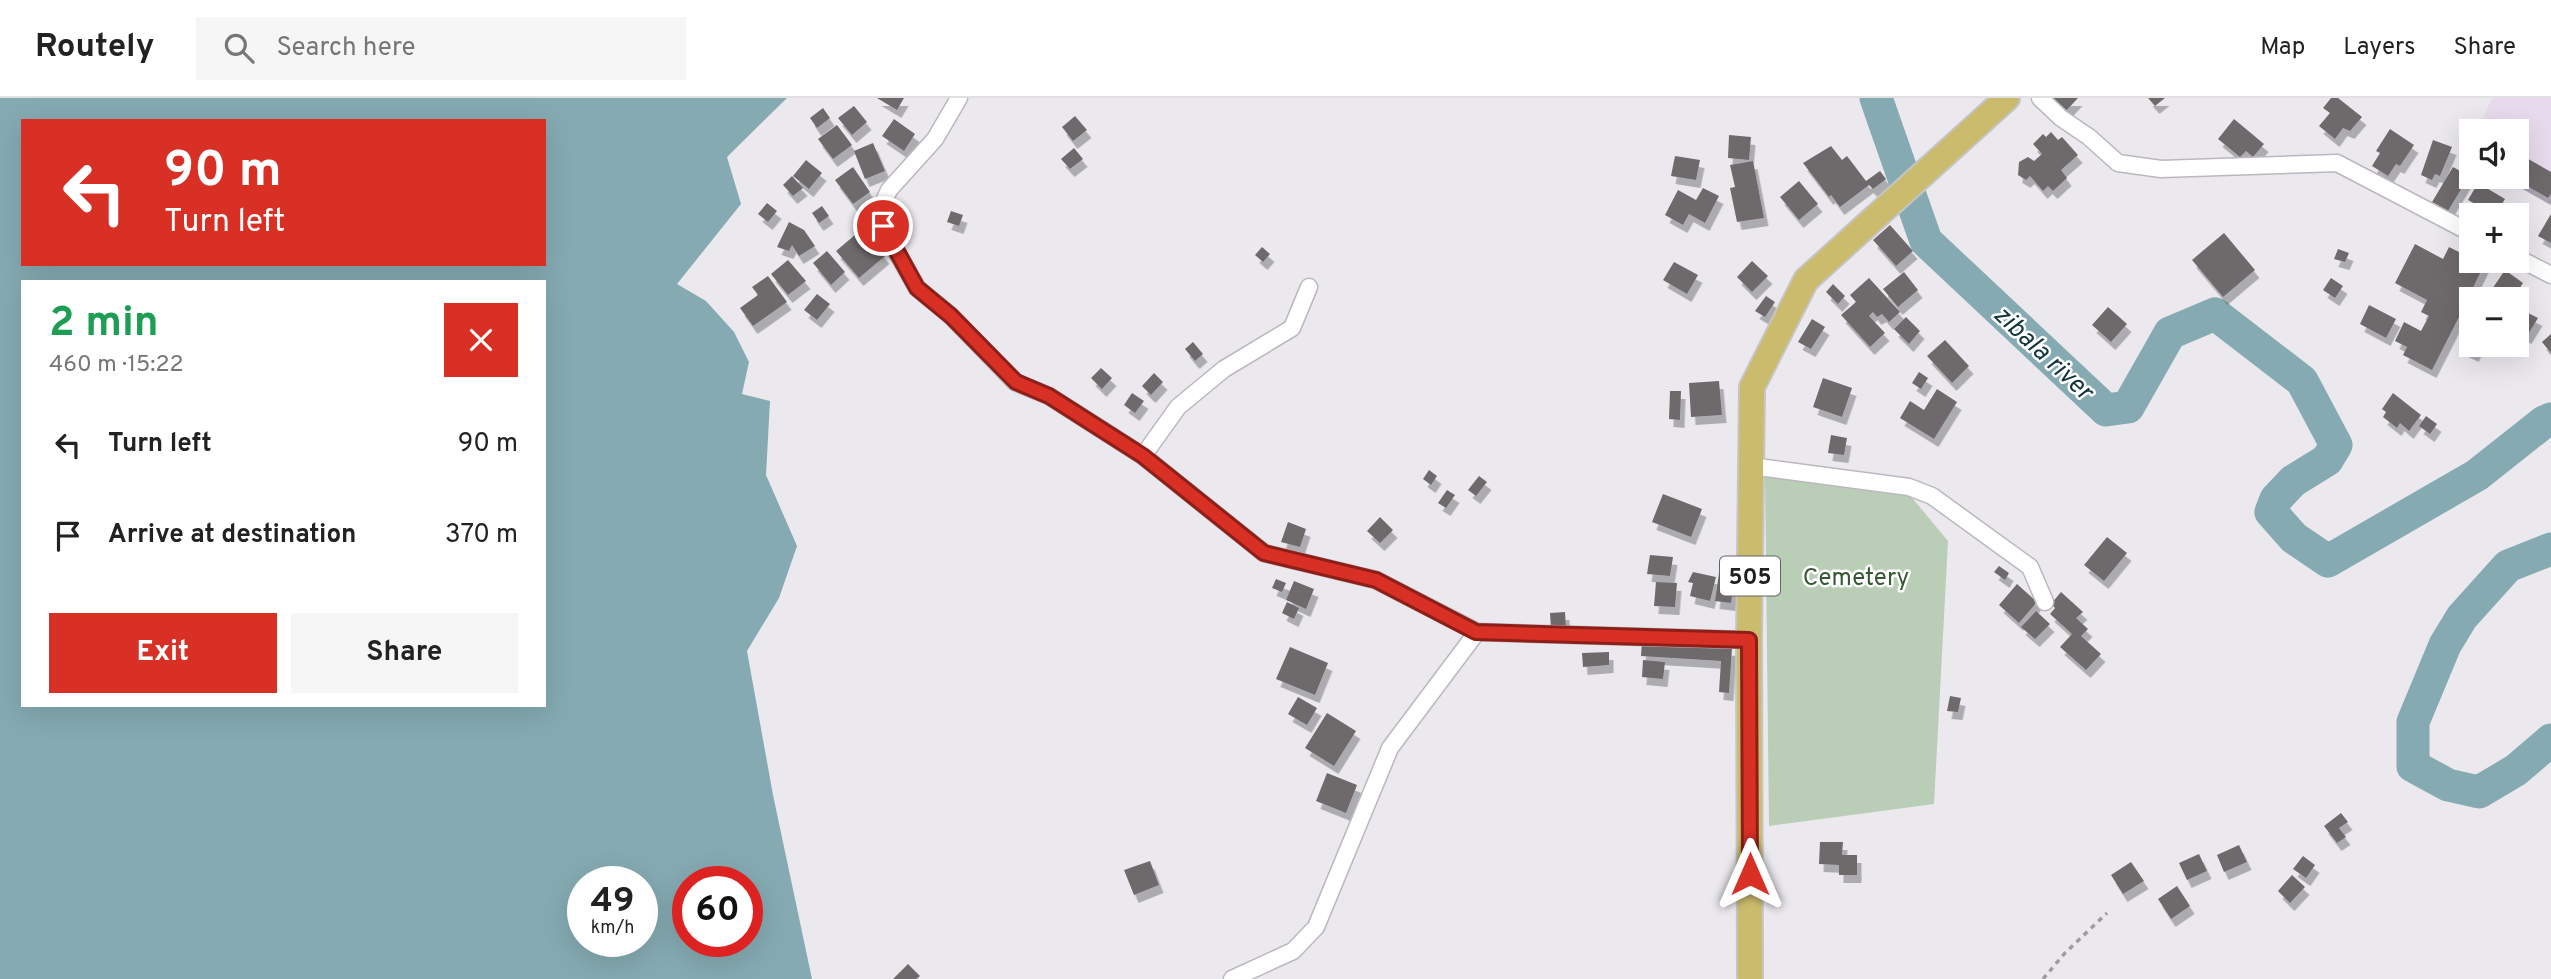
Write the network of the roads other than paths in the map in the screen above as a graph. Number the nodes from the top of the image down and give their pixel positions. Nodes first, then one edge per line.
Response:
1 (959, 98) edge
2 (2007, 98) edge
3 (2040, 98) edge
4 (2459, 227) edge
5 (2529, 264) edge
6 (2551, 275) edge
7 (1309, 287) dead end
8 (1143, 456) junction
9 (1751, 466) junction
10 (2045, 602) dead end
11 (1476, 632) junction
12 (1749, 640) junction
13 (1232, 979) edge
14 (1750, 979) edge

1 - 8 street
2 - 9 main road, 505
3 - 4 street
5 - 6 street
7 - 8 street
8 - 11 street
9 - 10 street
9 - 12 main road, 505
11 - 12 street
11 - 13 street
12 - 14 main road, 505

